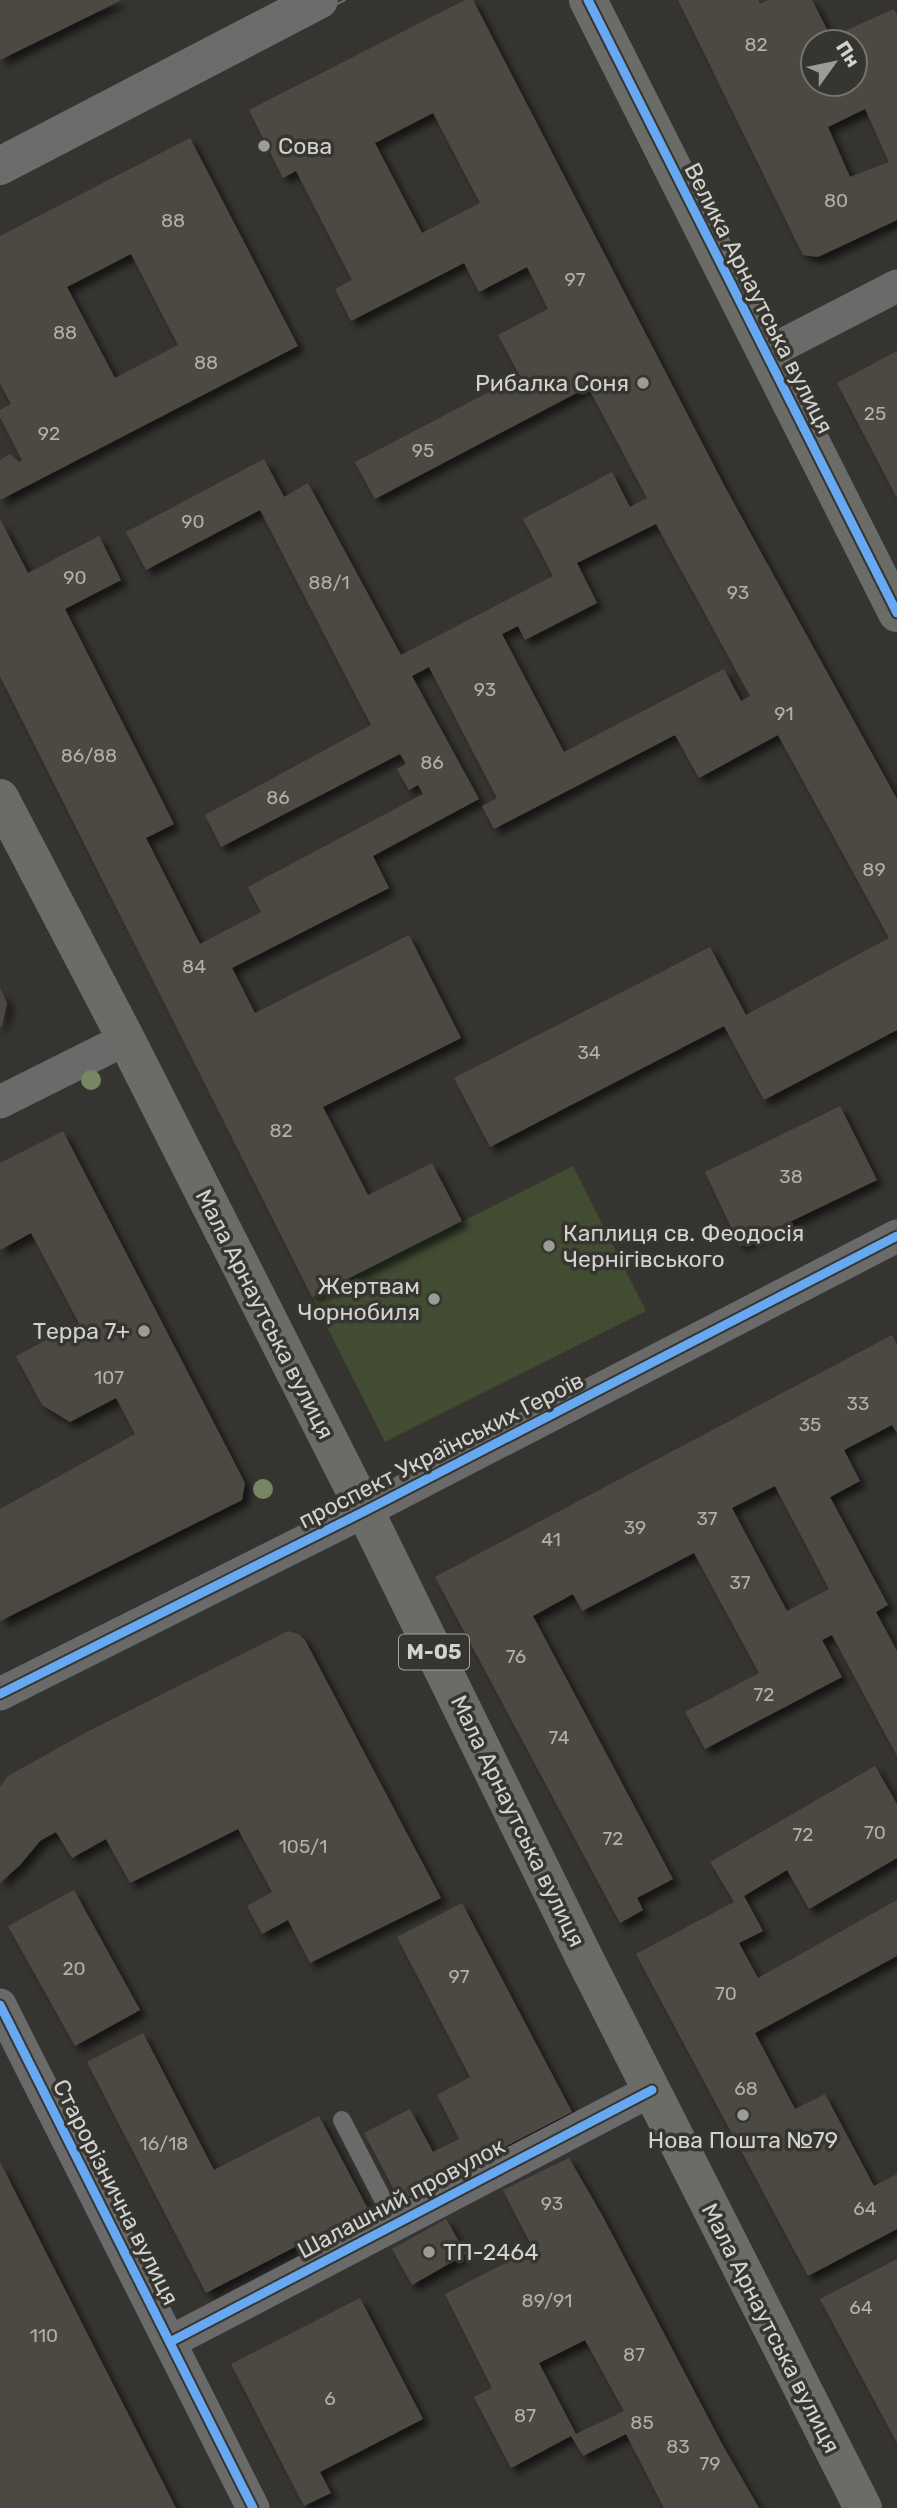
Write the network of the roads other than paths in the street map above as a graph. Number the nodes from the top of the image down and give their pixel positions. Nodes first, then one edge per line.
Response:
1 (319, 0) edge
2 (588, 0) edge
3 (0, 166) edge
4 (897, 286) edge
5 (765, 354) junction
6 (897, 612) edge
7 (0, 798) edge
8 (126, 1039) junction
9 (0, 1102) edge
10 (897, 1236) edge
11 (365, 1511) junction
12 (0, 1694) edge
13 (0, 2005) edge
14 (652, 2090) junction
15 (342, 2120) dead end
16 (395, 2222) junction
17 (170, 2342) junction
18 (253, 2508) edge
19 (863, 2508) edge

1 - 3 main road
2 - 5 main road, Велика Арнаутська вулиця
4 - 5 street
5 - 6 main road, Велика Арнаутська вулиця
7 - 8 main road, Мала Арнаутська вулиця / М-05
8 - 9 street
8 - 11 main road, Мала Арнаутська вулиця / М-05
10 - 11 street, проспект Українських Героїв
11 - 12 street, проспект Українських Героїв
11 - 14 main road, Мала Арнаутська вулиця / М-05
13 - 17 street, Старорізнична вулиця
14 - 16 street, Шалашний провулок
14 - 19 main road, Мала Арнаутська вулиця / М-05
15 - 16 lane
16 - 17 street, Шалашний провулок
17 - 18 street, Старорізнична вулиця

